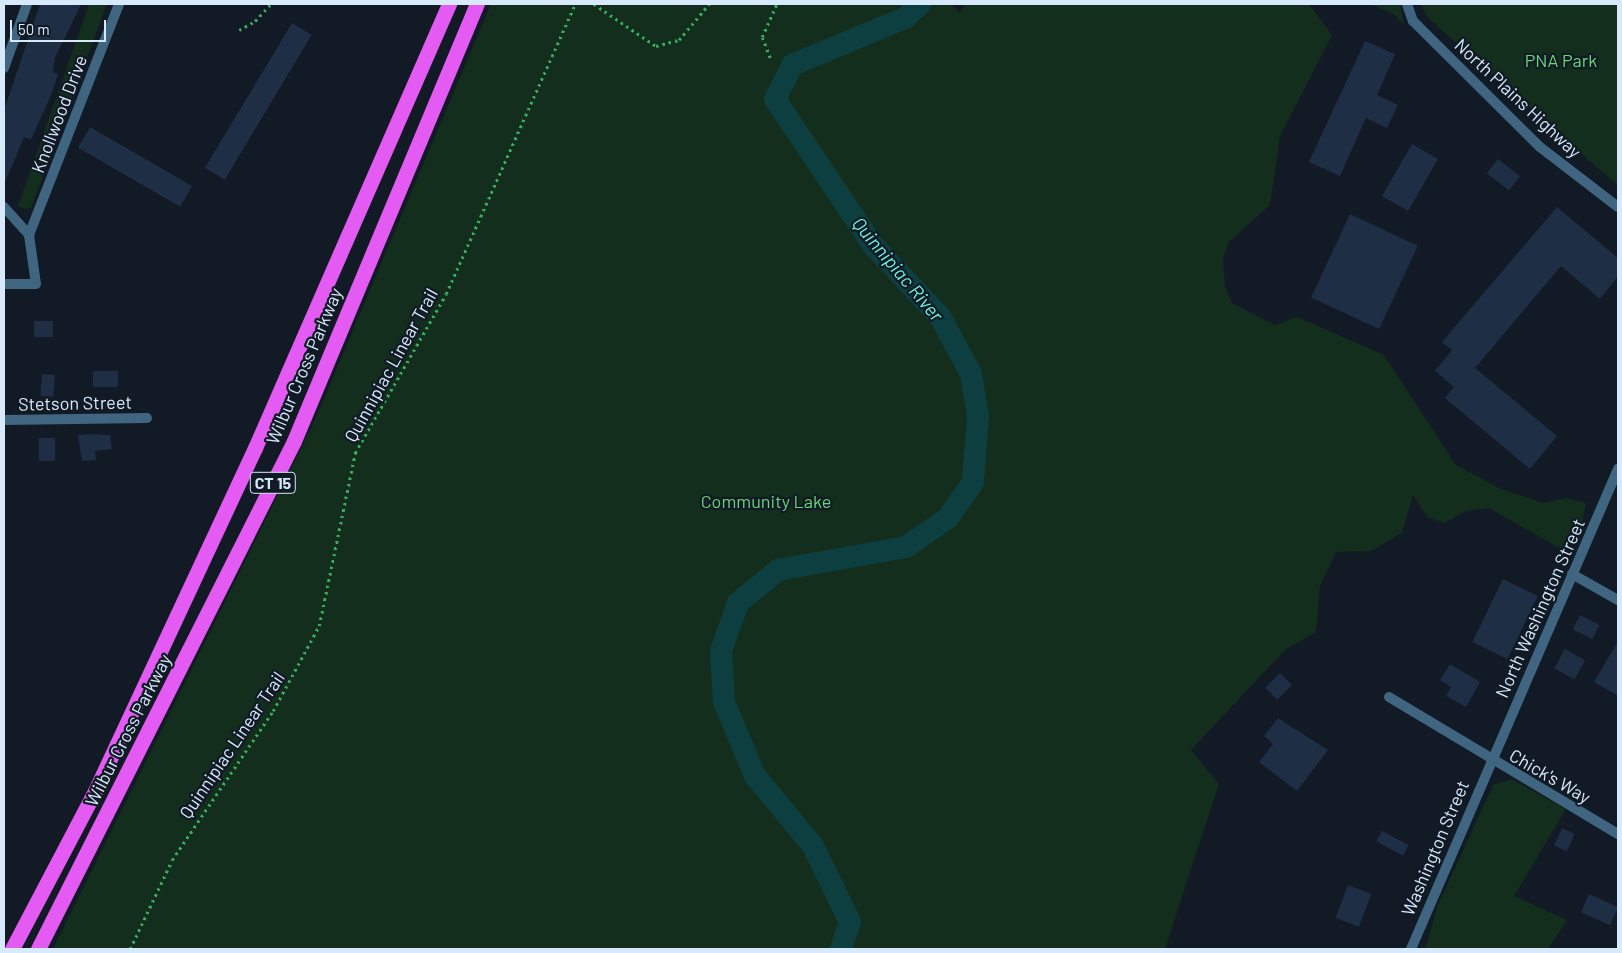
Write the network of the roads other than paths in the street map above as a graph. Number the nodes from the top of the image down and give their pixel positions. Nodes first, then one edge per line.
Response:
1 (27, 4) edge
2 (119, 4) edge
3 (449, 4) edge
4 (477, 4) edge
5 (1407, 4) edge
6 (4, 68) edge
7 (4, 207) edge
8 (1618, 207) edge
9 (29, 235) junction
10 (4, 284) edge
11 (147, 418) dead end
12 (4, 420) edge
13 (1618, 469) edge
14 (1572, 574) junction
15 (1618, 600) edge
16 (1389, 697) dead end
17 (1491, 761) junction
18 (1618, 834) edge
19 (12, 949) edge
20 (38, 949) edge
21 (1411, 949) edge

1 - 6 street
2 - 9 street, Knollwood Drive
3 - 19 highway, Wilbur Cross Parkway / CT 15
4 - 20 highway, Wilbur Cross Parkway / CT 15
5 - 8 street, North Plains Highway
7 - 9 street
9 - 10 street
11 - 12 street, Stetson Street
13 - 14 street, North Washington Street
14 - 15 street
14 - 17 street, North Washington Street
16 - 17 street, Chick's Way
17 - 18 street, Chick's Way
17 - 21 street, Washington Street

